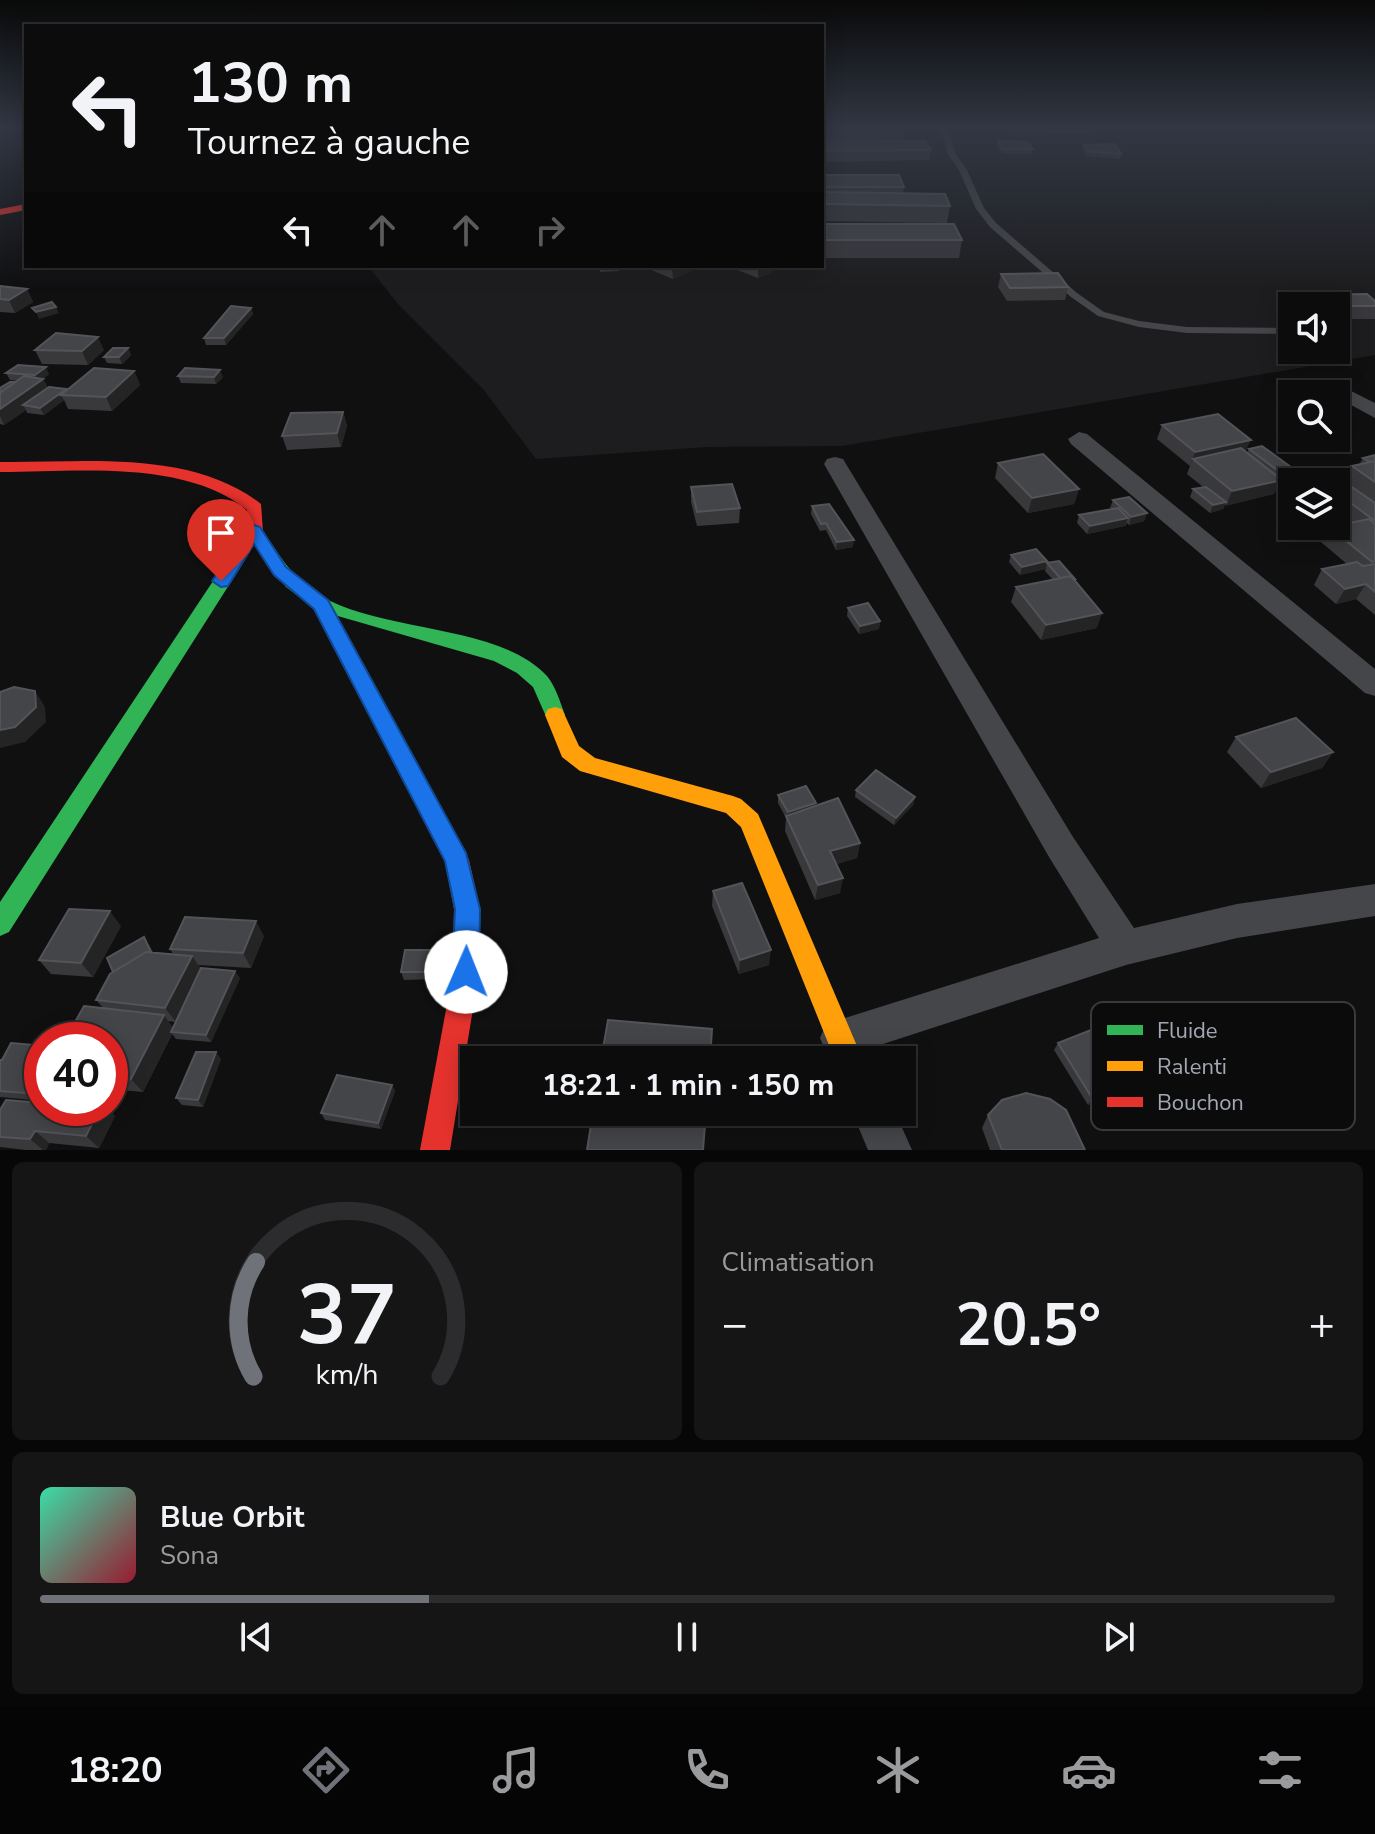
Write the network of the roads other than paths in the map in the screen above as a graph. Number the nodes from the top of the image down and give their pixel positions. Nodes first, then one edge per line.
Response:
1 (968, 182) edge
2 (24, 207) edge
3 (0, 212) edge
4 (24, 218) edge
5 (0, 223) edge
6 (1278, 331) edge
7 (1350, 397) edge
8 (1375, 412) edge
9 (1079, 439) dead end
10 (835, 464) dead end
11 (0, 467) edge
12 (254, 531) junction
13 (321, 605) junction
14 (1375, 685) edge
15 (1375, 900) edge
16 (0, 924) edge
17 (1126, 947) junction
18 (843, 1046) edge
19 (852, 1046) edge
20 (879, 1126) edge
21 (435, 1150) edge
22 (890, 1150) edge

1 - 6 lane
2 - 3 street
4 - 5 street
7 - 8 street
9 - 14 street
10 - 17 street
11 - 12 street
12 - 13 street
12 - 16 street
13 - 18 street
13 - 21 street
15 - 17 street
17 - 19 street
20 - 22 street

